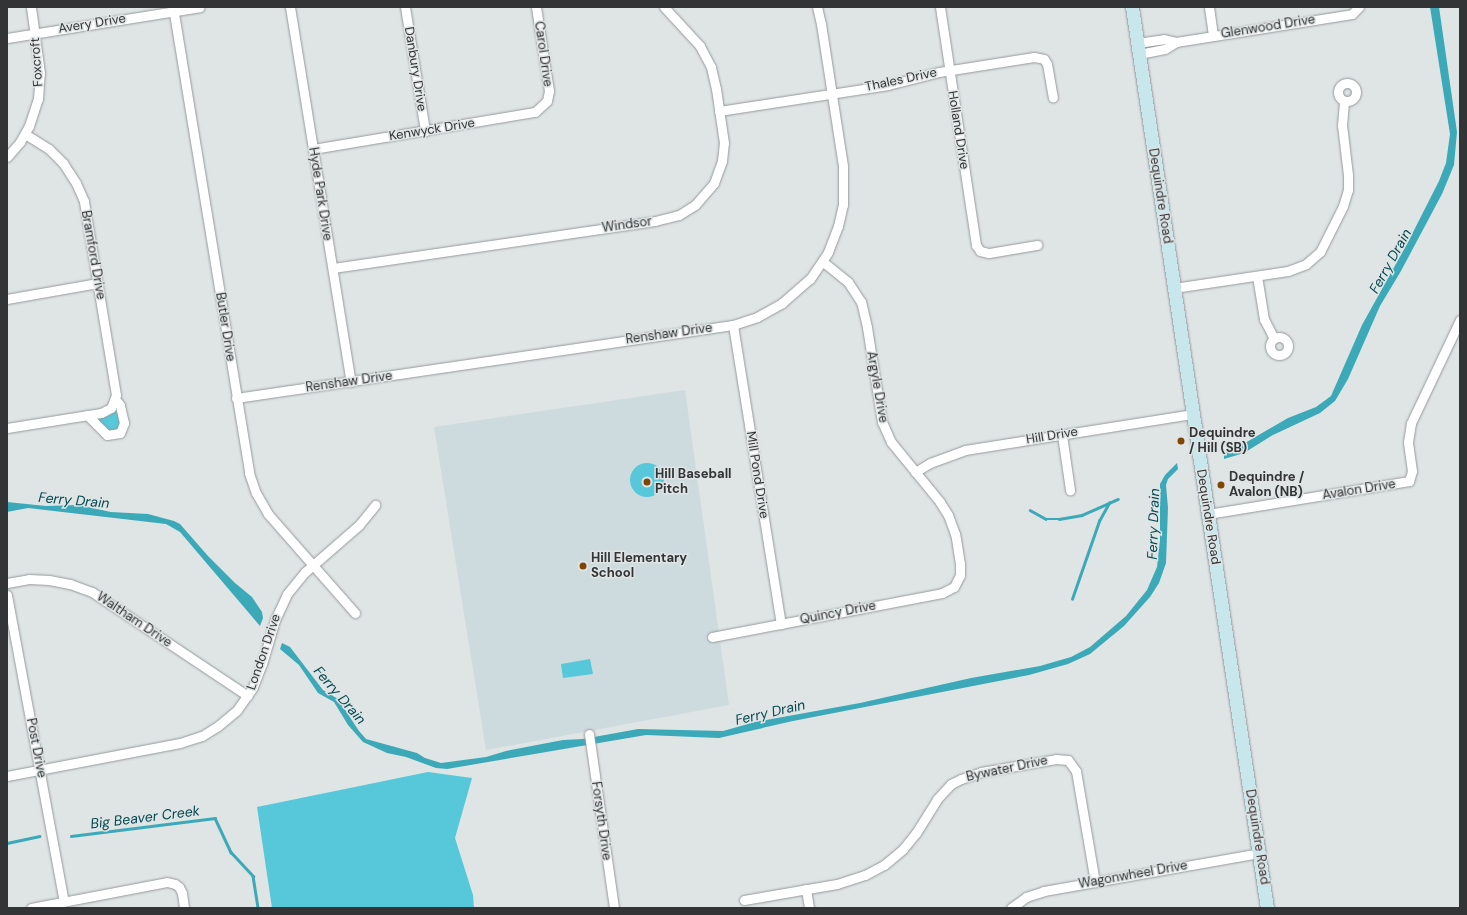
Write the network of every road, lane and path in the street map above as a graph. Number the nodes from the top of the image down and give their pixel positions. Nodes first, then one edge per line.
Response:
1 (31, 7) edge
2 (200, 7) edge
3 (290, 7) edge
4 (405, 7) edge
5 (536, 7) edge
6 (664, 7) edge
7 (817, 7) edge
8 (940, 7) edge
9 (1132, 7) edge
10 (1209, 7) edge
11 (1359, 7) edge
12 (173, 9) edge
13 (35, 33) junction
14 (1213, 36) junction
15 (7, 38) edge
16 (1138, 48) junction
17 (949, 70) junction
18 (832, 94) junction
19 (1053, 97) dead end
20 (547, 101) joint
21 (1344, 101) dead end
22 (719, 110) junction
23 (425, 131) junction
24 (25, 134) junction
25 (313, 149) junction
26 (7, 157) edge
27 (1037, 245) dead end
28 (822, 261) junction
29 (333, 268) junction
30 (1258, 276) junction
31 (98, 283) junction
32 (1174, 288) junction
33 (7, 299) edge
34 (1460, 320) edge
35 (733, 325) junction
36 (1274, 339) dead end
37 (350, 382) junction
38 (236, 398) junction
39 (116, 400) junction
40 (1193, 414) junction
41 (87, 416) junction
42 (7, 428) edge
43 (1062, 435) junction
44 (916, 472) junction
45 (1070, 490) dead end
46 (375, 505) dead end
47 (1208, 514) junction
48 (313, 566) junction
49 (959, 580) joint
50 (7, 583) edge
51 (7, 595) edge
52 (355, 613) dead end
53 (781, 624) junction
54 (712, 637) dead end
55 (248, 696) junction
56 (589, 735) dead end
57 (40, 770) junction
58 (7, 776) edge
59 (1259, 853) junction
60 (1095, 882) junction
61 (806, 889) junction
62 (744, 900) dead end
63 (64, 902) junction
64 (31, 908) edge
65 (184, 908) edge
66 (614, 908) edge
67 (809, 908) edge
68 (1011, 908) edge
69 (1267, 908) edge

1 - 13 street, Foxcroft
2 - 12 street, Avery Drive
3 - 25 street, Hyde Park Drive
4 - 23 street, Danbury Drive
5 - 20 street, Carol Drive
6 - 22 street, Windsor
7 - 18 street, Renshaw Drive
8 - 17 street, Holland Drive
9 - 16 main road, Dequindre Road
10 - 14 street
11 - 14 street, Glenwood Drive
12 - 13 street, Avery Drive
12 - 38 street, Butler Drive
13 - 15 street, Avery Drive
13 - 24 street, Foxcroft
14 - 16 street, Glenwood Drive
16 - 32 main road, Dequindre Road
17 - 18 street, Thales Drive
17 - 19 street, Thales Drive
17 - 27 street, Holland Drive
18 - 22 street, Thales Drive
18 - 28 street, Renshaw Drive
20 - 23 street, Kenwyck Drive
21 - 30 street
22 - 29 street, Windsor
23 - 25 street, Kenwyck Drive
24 - 26 street, Foxcroft
24 - 31 street, Bramford Drive
25 - 29 street, Hyde Park Drive
28 - 35 street, Renshaw Drive
28 - 44 street, Argyle Drive
29 - 37 street, Hyde Park Drive
30 - 32 street
30 - 36 street
31 - 33 street
31 - 39 street, Bramford Drive
32 - 40 main road, Dequindre Road
34 - 47 street, Avalon Drive
35 - 37 street, Renshaw Drive
35 - 53 street, Mill Pond Drive
37 - 38 street, Renshaw Drive
38 - 48 street, Butler Drive
39 - 41 street
39 - 41 street, Bramford Drive
40 - 43 street, Hill Drive
40 - 47 main road, Dequindre Road
41 - 42 street
43 - 44 street, Hill Drive
43 - 45 street
44 - 49 street, Argyle Drive
46 - 48 street, London Drive
47 - 59 main road, Dequindre Road
48 - 52 street, Butler Drive
48 - 55 street, London Drive
49 - 53 street, Quincy Drive
50 - 55 street, Waltham Drive
51 - 57 street, Post Drive
53 - 54 street, Quincy Drive
55 - 57 street, London Drive
56 - 66 street, Forsyth Drive
57 - 58 street, London Drive
57 - 63 street, Post Drive
59 - 60 street, Wagonwheel Drive
59 - 69 main road, Dequindre Road
60 - 61 street, Bywater Drive
60 - 68 street, Wagonwheel Drive
61 - 62 street, Bywater Drive
61 - 67 street
63 - 64 street
63 - 65 street

